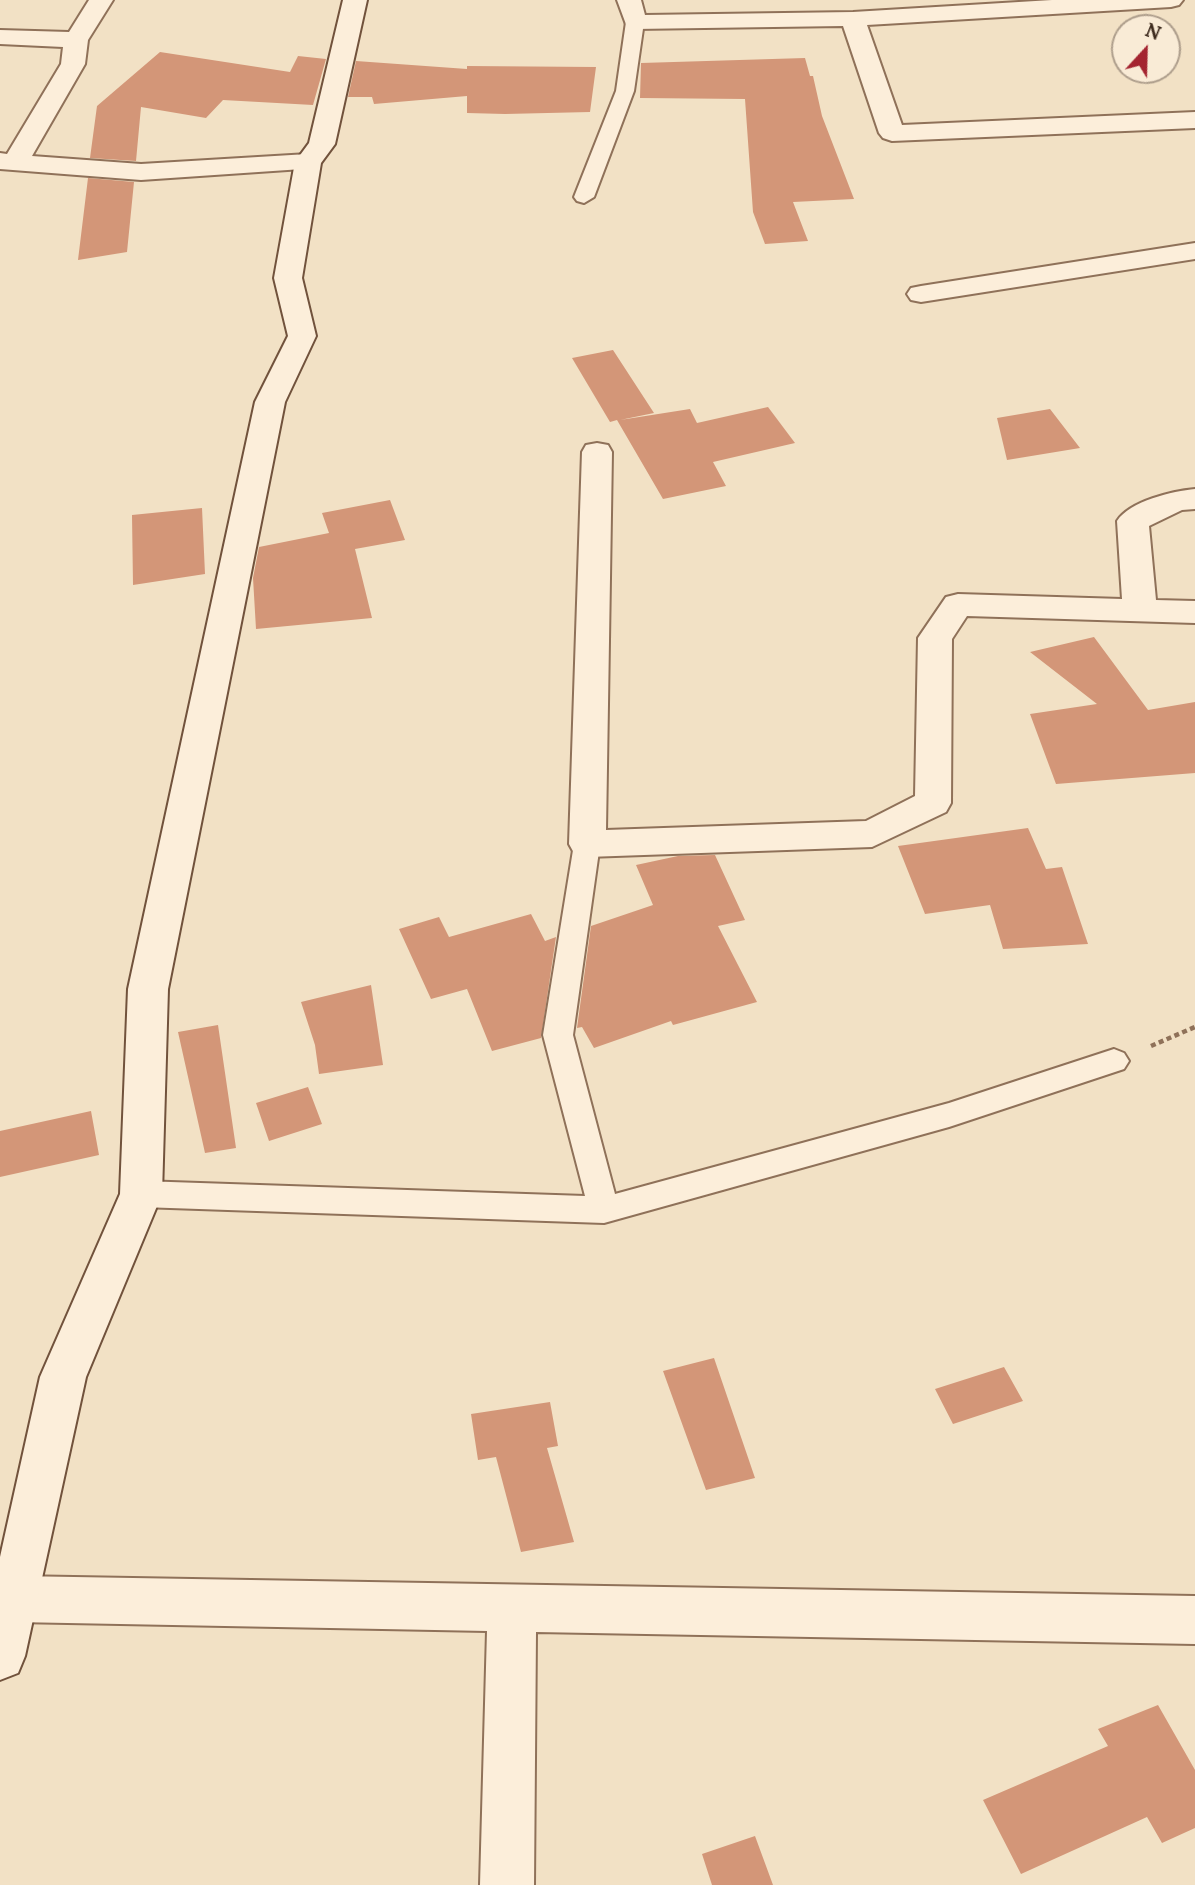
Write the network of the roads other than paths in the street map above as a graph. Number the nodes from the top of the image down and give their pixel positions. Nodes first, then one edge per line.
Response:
1 (101, 0) edge
2 (355, 0) edge
3 (1171, 0) edge
4 (632, 11) edge
5 (853, 19) junction
6 (0, 37) edge
7 (76, 40) junction
8 (1195, 120) edge
9 (8, 161) edge
10 (308, 162) junction
11 (584, 197) dead end
12 (1195, 251) edge
13 (921, 294) dead end
14 (597, 452) dead end
15 (1195, 499) edge
16 (1140, 612) junction
17 (1195, 612) edge
18 (587, 844) junction
19 (1114, 1061) dead end
20 (141, 1194) junction
21 (604, 1209) junction
22 (15, 1600) junction
23 (512, 1608) junction
24 (1195, 1620) edge
25 (0, 1656) edge
26 (507, 1885) edge

1 - 7 street
2 - 10 street
3 - 5 street
4 - 5 street
4 - 11 lane
5 - 8 street
6 - 7 street
7 - 9 street
9 - 10 street
10 - 20 street
12 - 13 street
14 - 18 street
15 - 16 street
16 - 17 street
16 - 18 street
18 - 21 lane
19 - 21 lane
20 - 21 lane
20 - 22 street
22 - 23 street
22 - 25 street
23 - 24 street
23 - 26 street

